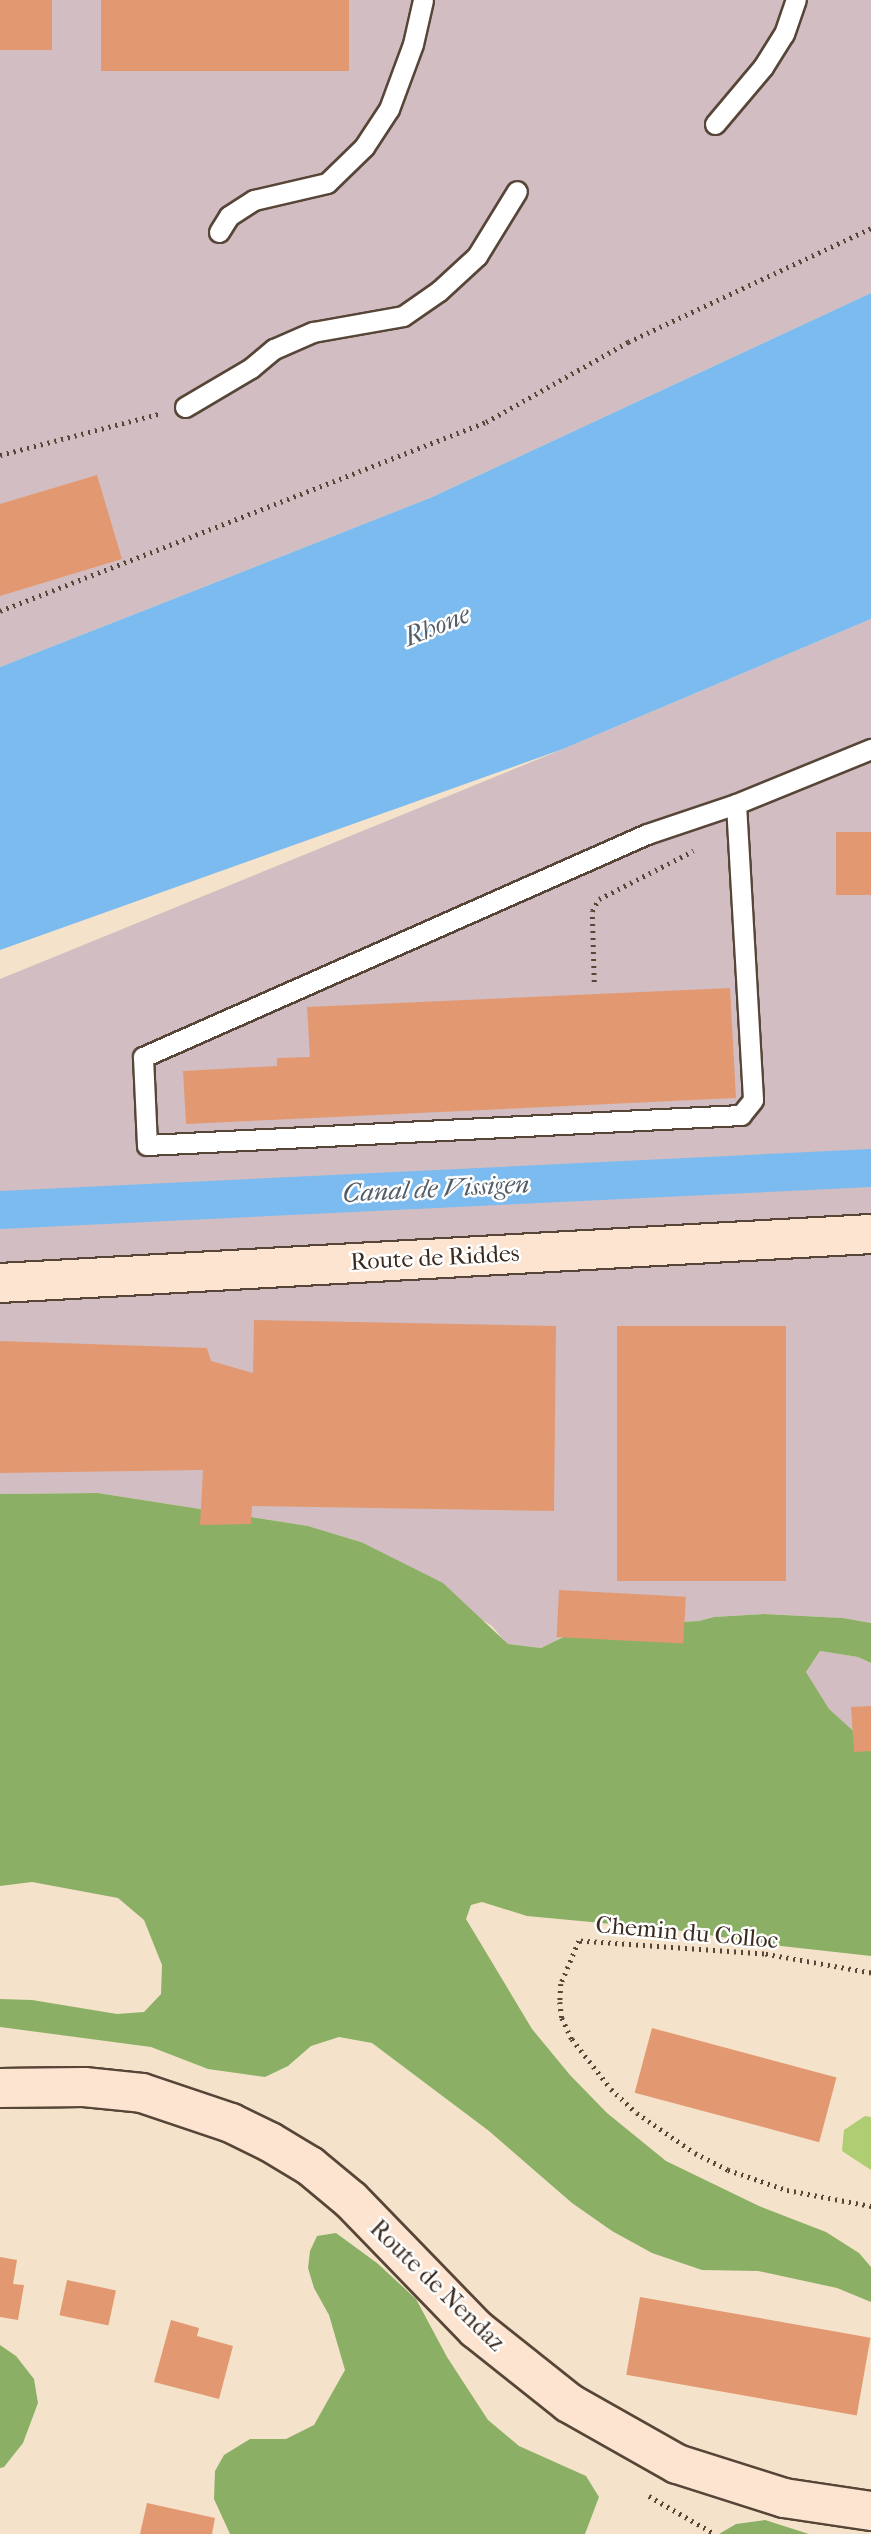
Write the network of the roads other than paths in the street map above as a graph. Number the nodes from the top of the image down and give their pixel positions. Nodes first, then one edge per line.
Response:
1 (423, 0) edge
2 (796, 0) edge
3 (715, 124) dead end
4 (517, 191) dead end
5 (219, 232) dead end
6 (185, 407) road end
7 (871, 749) edge
8 (736, 804) junction
9 (871, 1234) edge
10 (0, 1283) edge
11 (0, 2088) edge
12 (871, 2511) edge

1 - 5 lane
2 - 3 lane
4 - 6 lane
7 - 8 lane
8 - 8 lane
9 - 10 main road, Route de Riddes
11 - 12 main road, Route de Nendaz

